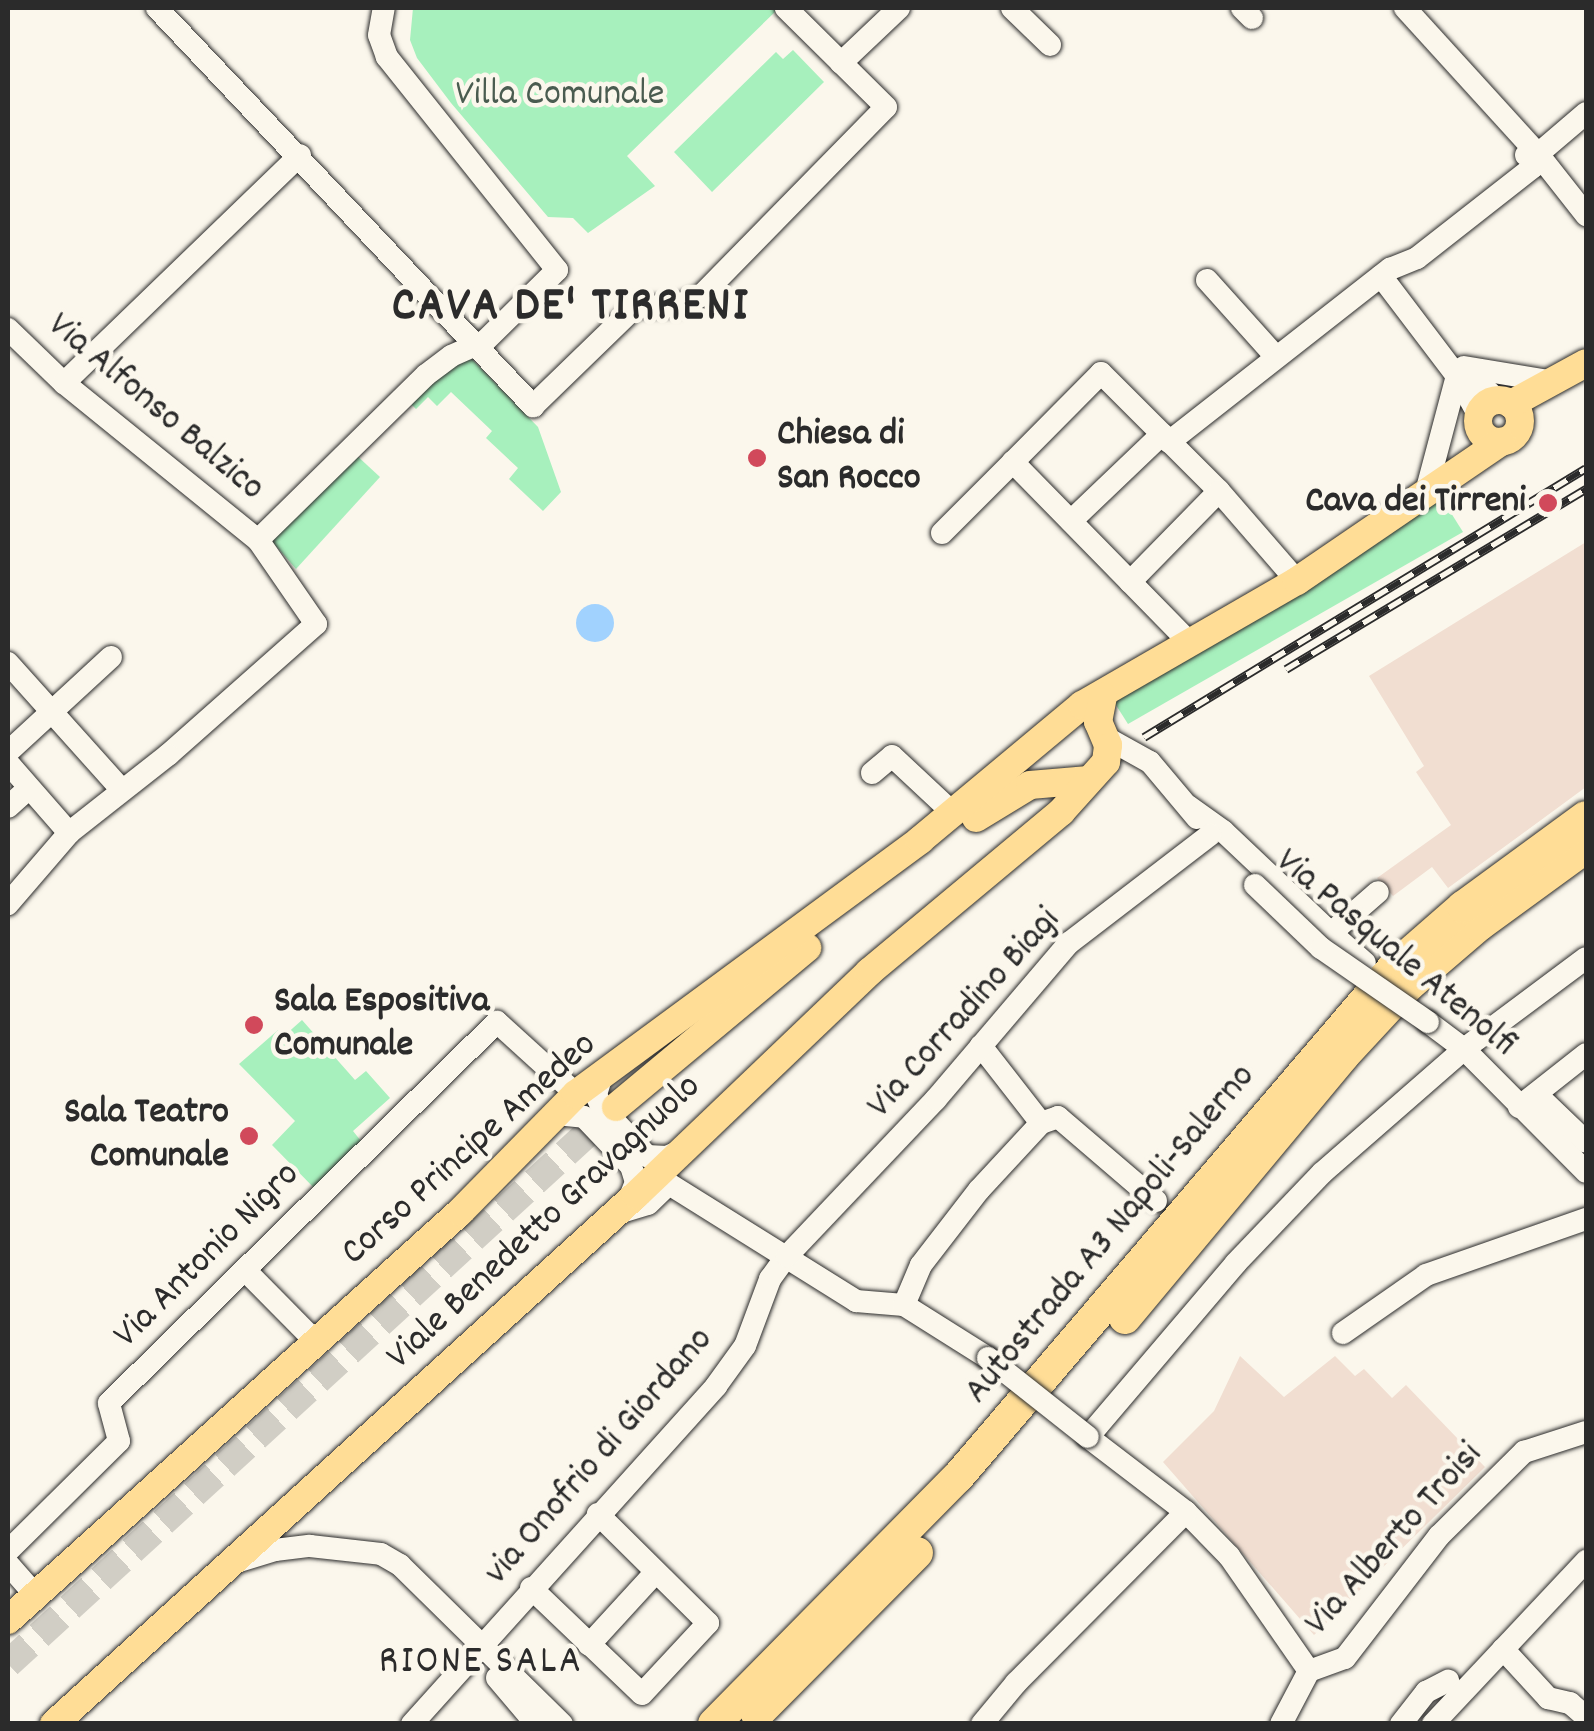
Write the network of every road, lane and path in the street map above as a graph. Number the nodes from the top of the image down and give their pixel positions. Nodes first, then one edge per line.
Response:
1 (157, 8) edge
2 (370, 8) edge
3 (384, 8) edge
4 (786, 8) edge
5 (899, 8) edge
6 (1012, 8) edge
7 (1405, 8) edge
8 (1050, 44) dead end
9 (841, 63) junction
10 (1586, 114) edge
11 (1538, 154) junction
12 (300, 155) junction
13 (1586, 215) edge
14 (1386, 272) junction
15 (1207, 280) dead end
16 (8, 329) edge
17 (474, 344) junction
18 (1276, 357) junction
19 (1586, 363) edge
20 (1461, 372) junction
21 (64, 382) junction
22 (1556, 382) junction
23 (1498, 420) junction
24 (1166, 438) junction
25 (1013, 462) junction
26 (1432, 490) junction
27 (1218, 491) junction
28 (1071, 521) junction
29 (942, 534) dead end
30 (258, 540) junction
31 (1297, 581) junction
32 (1130, 582) junction
33 (1192, 644) junction
34 (111, 658) dead end
35 (8, 663) edge
36 (1104, 696) junction
37 (52, 712) junction
38 (1057, 729) junction
39 (1102, 734) junction
40 (8, 752) edge
41 (1150, 762) junction
42 (8, 763) edge
43 (872, 773) dead end
44 (1098, 778) junction
45 (29, 788) junction
46 (122, 790) junction
47 (1188, 806) junction
48 (8, 807) edge
49 (954, 814) junction
50 (1586, 817) edge
51 (69, 833) junction
52 (1210, 835) junction
53 (1586, 847) edge
54 (1378, 892) dead end
55 (874, 894) junction
56 (8, 904) edge
57 (1331, 932) junction
58 (1586, 958) edge
59 (1365, 964) dead end
60 (981, 1046) junction
61 (1464, 1050) junction
62 (1586, 1054) edge
63 (602, 1075) junction
64 (1528, 1100) junction
65 (566, 1104) junction
66 (616, 1106) tunnel mouth
67 (1041, 1123) junction
68 (1586, 1142) edge
69 (682, 1150) junction
70 (1586, 1172) edge
71 (1156, 1201) dead end
72 (622, 1208) junction
73 (1586, 1219) edge
74 (787, 1256) junction
75 (246, 1271) junction
76 (904, 1305) junction
77 (1343, 1333) dead end
78 (315, 1341) junction
79 (1586, 1432) edge
80 (1088, 1437) junction
81 (292, 1502) junction
82 (1186, 1512) junction
83 (598, 1514) junction
84 (310, 1546) junction
85 (8, 1551) edge
86 (1586, 1561) edge
87 (8, 1564) edge
88 (229, 1565) junction
89 (656, 1572) junction
90 (531, 1588) junction
91 (36, 1596) junction
92 (8, 1620) edge
93 (482, 1644) junction
94 (589, 1645) junction
95 (1503, 1649) junction
96 (1308, 1671) junction
97 (1453, 1689) junction
98 (1586, 1718) edge
99 (64, 1720) edge
100 (550, 1720) edge
101 (412, 1724) edge
102 (714, 1724) edge
103 (747, 1724) edge
104 (982, 1724) edge
105 (1281, 1724) edge
106 (1400, 1724) edge
107 (1414, 1724) edge
108 (1433, 1724) edge

1 - 12 street
2 - 17 street
3 - 17 street
4 - 9 street
5 - 9 street
6 - 8 street
7 - 11 street
9 - 17 street
10 - 11 street
11 - 13 street
11 - 14 street
12 - 17 street
12 - 21 street
14 - 18 street
14 - 20 street
15 - 18 street
16 - 21 street, Via Alfonso Balzico
17 - 30 street, Via Alfonso Balzico
18 - 24 street
19 - 22 main road
20 - 22 street
20 - 23 street
20 - 26 street
21 - 30 street, Via Alfonso Balzico
22 - 23 main road
23 - 26 main road
24 - 25 street
24 - 27 street
24 - 28 street
25 - 28 street
25 - 29 street
26 - 31 main road, Corso Principe Amedeo
27 - 31 street
27 - 32 street
28 - 32 street
30 - 46 street, Via Alfonso Balzico
31 - 33 main road, Corso Principe Amedeo
32 - 33 street
33 - 36 main road, Corso Principe Amedeo
34 - 37 street
35 - 37 street
36 - 38 main road, Corso Principe Amedeo
36 - 39 main road
37 - 40 street
37 - 46 street
38 - 39 main road
38 - 49 main road, Corso Principe Amedeo
39 - 41 street, Via Pasquale Atenolfi
39 - 44 main road
41 - 44 street
41 - 47 street, Via Pasquale Atenolfi
42 - 45 street
43 - 49 street
44 - 55 main road
44 - 69 main road, Viale Benedetto Gravagnuolo
45 - 48 street
45 - 51 street
46 - 51 street
47 - 52 street, Via Pasquale Atenolfi
47 - 57 street
49 - 55 main road
49 - 63 main road, Corso Principe Amedeo
50 - 102 highway, Autostrada A3 Napoli-Salerno
51 - 56 street
52 - 60 street, Via Corradino Biagi
52 - 61 street, Via Pasquale Atenolfi, bridge
53 - 103 highway, Autostrada A3 Napoli-Salerno
54 - 57 street
55 - 66 main road
57 - 59 street
58 - 61 street
60 - 67 street
60 - 74 street, Via Corradino Biagi
61 - 64 street, Via Pasquale Atenolfi
61 - 80 street
62 - 64 street, Via Pasquale Atenolfi
63 - 65 main road, Corso Principe Amedeo
63 - 69 street
64 - 68 street
64 - 70 street, Via Pasquale Atenolfi
65 - 72 street
65 - 75 street, Via Antonio Nigro
65 - 78 main road, Corso Principe Amedeo
67 - 71 street
67 - 76 street
69 - 72 main road, Viale Benedetto Gravagnuolo
72 - 74 street
72 - 81 main road, Viale Benedetto Gravagnuolo
73 - 77 street
74 - 76 street
74 - 83 street, via Onofrio di Giordano
75 - 78 street
75 - 85 street, Via Antonio Nigro
76 - 80 street, bridge
78 - 91 main road, Corso Principe Amedeo
79 - 96 street, Via Alberto Troisi
80 - 82 street
81 - 84 street
81 - 88 main road, Viale Benedetto Gravagnuolo
82 - 96 street
82 - 104 street
83 - 89 street
83 - 90 street, via Onofrio di Giordano
84 - 88 street
84 - 93 street
86 - 95 street
87 - 91 street
88 - 99 main road, Viale Benedetto Gravagnuolo
89 - 94 street
89 - 94 street
90 - 93 street, via Onofrio di Giordano
90 - 94 street
91 - 92 main road, Corso Principe Amedeo
93 - 100 street
93 - 101 street, via Onofrio di Giordano
95 - 97 street
95 - 98 street
96 - 105 street
97 - 106 street
97 - 107 street
97 - 108 street

